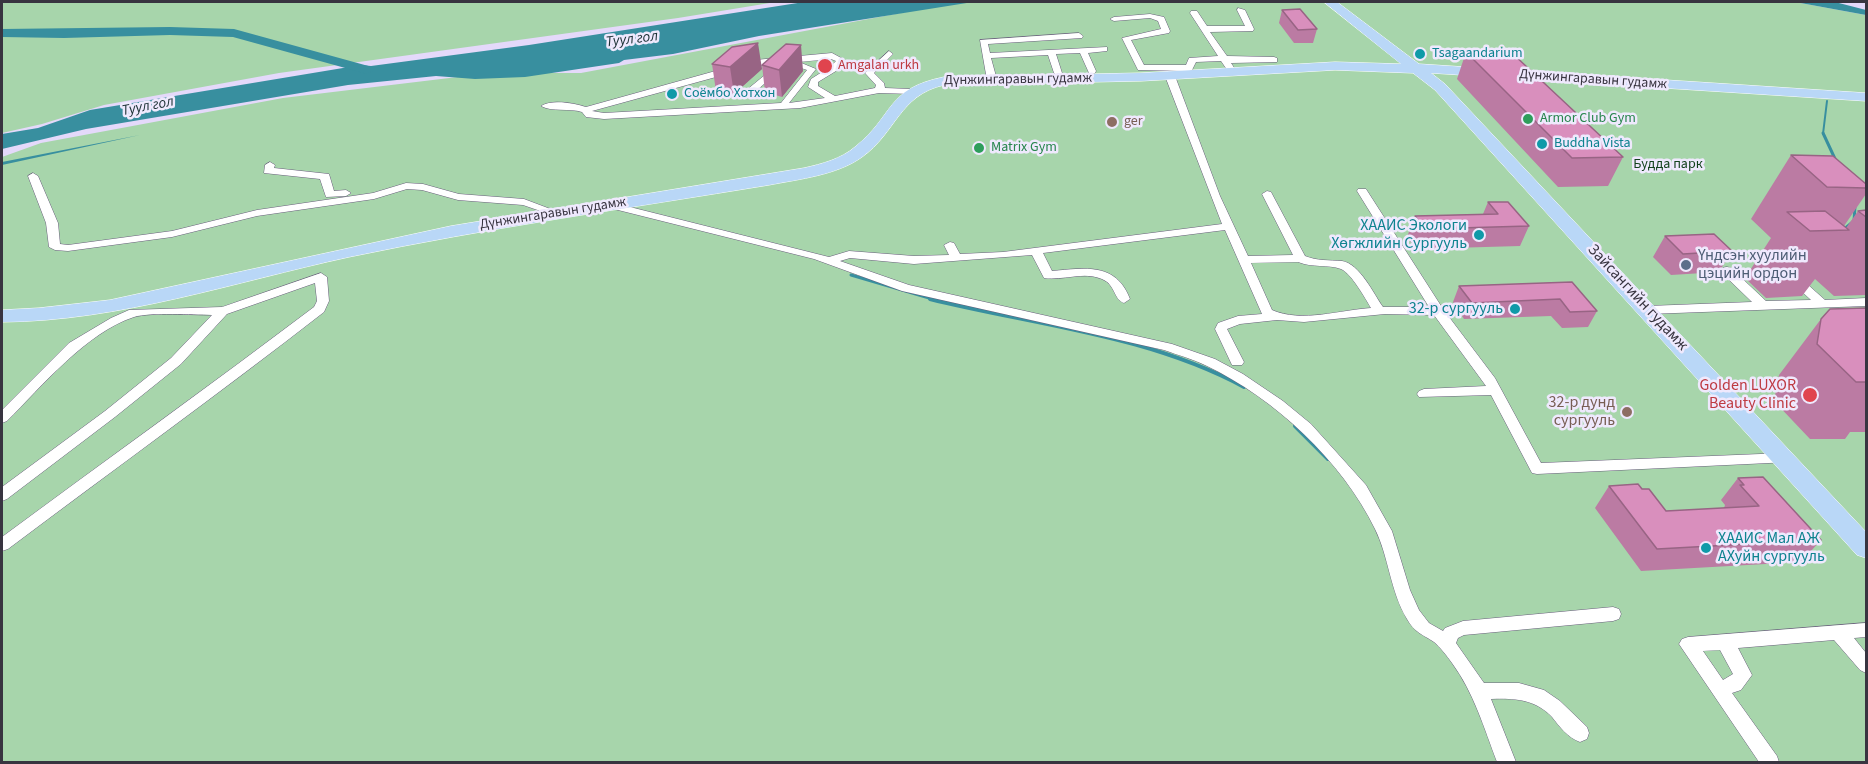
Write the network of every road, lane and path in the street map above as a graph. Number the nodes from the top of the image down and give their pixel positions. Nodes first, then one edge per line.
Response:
1 (1324, 2) edge
2 (1241, 10) dead end
3 (1194, 13) dead end
4 (1114, 19) dead end
5 (1205, 29) junction
6 (1079, 36) dead end
7 (1104, 49) dead end
8 (1083, 50) junction
9 (1051, 52) junction
10 (889, 54) dead end
11 (987, 56) junction
12 (1401, 56) junction
13 (1274, 60) dead end
14 (1227, 64) junction
15 (1418, 69) junction
16 (1092, 71) dead end
17 (1471, 72) junction
18 (1058, 73) dead end
19 (1170, 76) junction
20 (992, 80) junction
21 (1440, 87) junction
22 (754, 88) dead end
23 (879, 90) junction
24 (910, 92) junction
25 (1861, 97) edge
26 (834, 99) junction
27 (785, 102) dead end
28 (546, 106) dead end
29 (586, 110) junction
30 (270, 165) dead end
31 (33, 176) dead end
32 (406, 186) junction
33 (1362, 191) dead end
34 (1267, 194) dead end
35 (610, 205) junction
36 (555, 213) junction
37 (1229, 226) junction
38 (950, 245) dead end
39 (1036, 251) junction
40 (956, 258) junction
41 (1300, 258) junction
42 (1244, 260) junction
43 (828, 261) junction
44 (1727, 271) dead end
45 (1788, 273) dead end
46 (1124, 299) dead end
47 (1866, 302) edge
48 (1822, 303) junction
49 (1763, 305) junction
50 (135, 308) junction
51 (1379, 310) junction
52 (1648, 310) junction
53 (223, 311) junction
54 (1438, 311) junction
55 (2, 315) edge
56 (1274, 317) junction
57 (1237, 362) dead end
58 (1496, 390) junction
59 (1424, 394) dead end
60 (2, 418) edge
61 (1785, 458) junction
62 (2, 495) edge
63 (2, 545) edge
64 (1866, 548) edge
65 (1613, 614) dead end
66 (1866, 630) edge
67 (1838, 632) junction
68 (1725, 642) junction
69 (1447, 644) junction
70 (1866, 665) edge
71 (1719, 689) junction
72 (1479, 691) junction
73 (1580, 733) dead end
74 (1506, 762) edge
75 (1770, 762) edge

1 - 12 main road, Зайсангийн гудамж
2 - 5 street
3 - 5 street
4 - 14 street
5 - 14 street
6 - 11 street
7 - 8 street
8 - 9 street
8 - 16 street
9 - 11 street
9 - 18 street
10 - 23 street
11 - 20 street
12 - 15 main road, Зайсангийн гудамж
12 - 17 main road
13 - 14 street
14 - 15 main road, Дүнжингаравын гудамж
14 - 19 main road, Дүнжингаравын гудамж
15 - 17 main road, Дүнжингаравын гудамж
15 - 21 main road, Зайсангийн гудамж
17 - 21 main road
17 - 25 main road, Дүнжингаравын гудамж
19 - 20 main road, Дүнжингаравын гудамж
19 - 37 street
20 - 24 main road, Дүнжингаравын гудамж
21 - 52 main road, Зайсангийн гудамж
22 - 27 street
23 - 24 street
23 - 26 street
24 - 35 main road, Дүнжингаравын гудамж
26 - 29 street
26 - 29 street
28 - 29 street
30 - 32 street
31 - 32 street
32 - 36 street
33 - 54 street
34 - 41 street
35 - 36 main road, Дүнжингаравын гудамж
35 - 43 street
36 - 50 main road, Дүнжингаравын гудамж
37 - 39 street
37 - 42 street
38 - 40 street
39 - 40 street
39 - 46 street
40 - 43 street
41 - 42 street
41 - 51 street
42 - 56 street
43 - 69 street
44 - 49 street
45 - 48 street
47 - 48 street
48 - 49 street
49 - 52 street
50 - 53 street, Дүнжингаравын гудамж
50 - 55 main road, Дүнжингаравын гудамж
50 - 60 street, Дүнжингаравын гудамж
51 - 54 street
51 - 56 street
52 - 61 main road, Зайсангийн гудамж
53 - 62 street
53 - 63 street, Дүнжингаравын гудамж
54 - 58 street
56 - 57 street
58 - 59 street
58 - 61 street
61 - 64 main road, Зайсангийн гудамж
65 - 69 street
66 - 67 street
67 - 68 street
67 - 70 street
68 - 71 street
68 - 71 street
69 - 72 street
71 - 75 street
72 - 73 street
72 - 74 street

